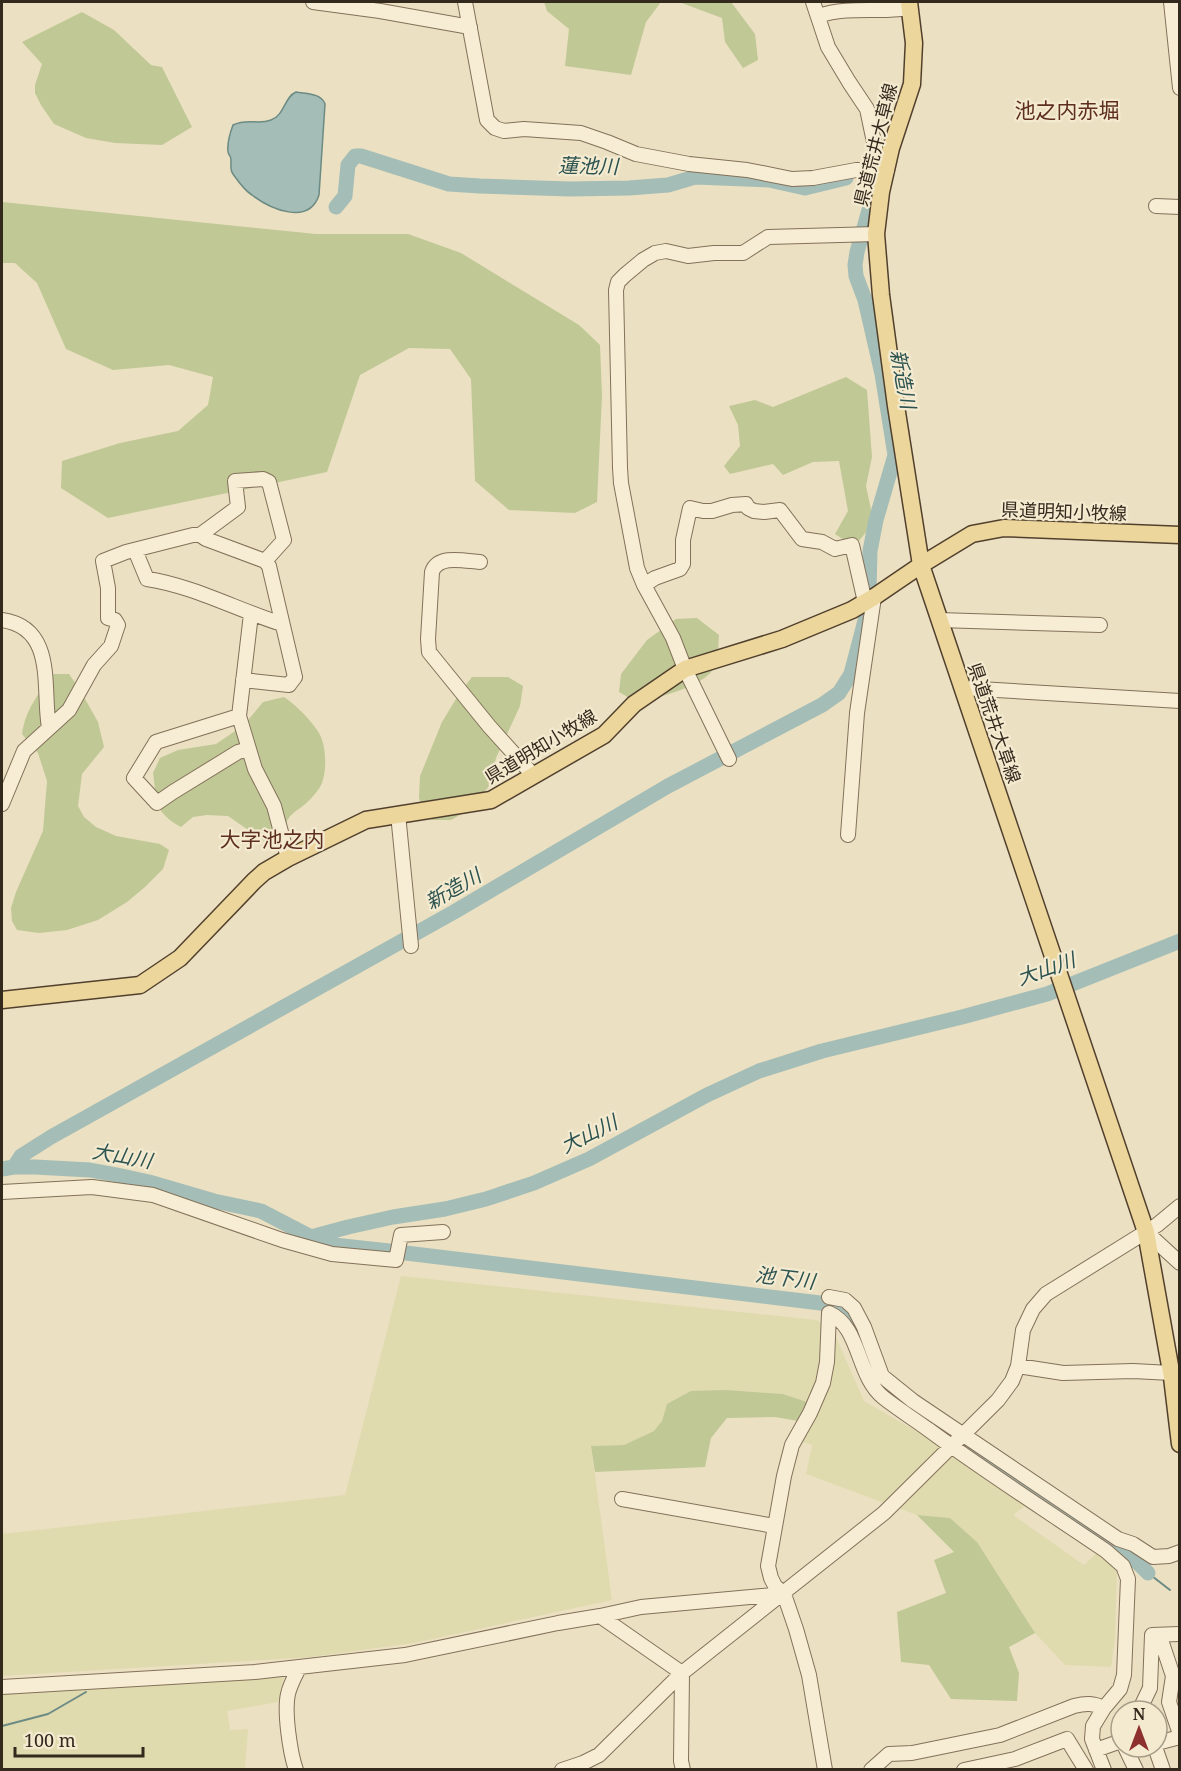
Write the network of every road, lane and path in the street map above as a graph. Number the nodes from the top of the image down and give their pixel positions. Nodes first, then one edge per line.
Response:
1 (313, 2) edge
2 (465, 2) edge
3 (813, 2) edge
4 (1171, 2) edge
5 (910, 5) edge
6 (380, 6) edge
7 (818, 16) junction
8 (470, 27) junction
9 (1179, 88) edge
10 (881, 170) junction
11 (1156, 206) dead end
12 (1179, 207) edge
13 (875, 234) junction
14 (200, 535) junction
15 (1179, 535) edge
16 (135, 550) junction
17 (265, 561) junction
18 (480, 562) dead end
19 (921, 565) junction
20 (644, 585) junction
21 (870, 600) junction
22 (251, 614) junction
23 (2, 620) edge
24 (939, 620) junction
25 (282, 624) junction
26 (1100, 625) dead end
27 (685, 669) junction
28 (243, 680) junction
29 (962, 688) junction
30 (1179, 701) edge
31 (239, 716) junction
32 (49, 728) junction
33 (249, 749) junction
34 (726, 754) dead end
35 (533, 775) junction
36 (2, 804) edge
37 (398, 814) junction
38 (848, 835) dead end
39 (288, 858) junction
40 (411, 946) dead end
41 (2, 1000) edge
42 (2, 1192) edge
43 (1179, 1206) edge
44 (443, 1232) dead end
45 (1146, 1232) junction
46 (1179, 1263) edge
47 (829, 1297) dead end
48 (1018, 1366) junction
49 (1174, 1375) edge
50 (962, 1434) junction
51 (1179, 1444) edge
52 (951, 1446) junction
53 (622, 1499) dead end
54 (774, 1526) junction
55 (1179, 1552) edge
56 (784, 1594) junction
57 (600, 1616) junction
58 (1179, 1626) edge
59 (1179, 1635) edge
60 (1157, 1638) junction
61 (1125, 1640) junction
62 (299, 1668) junction
63 (682, 1673) junction
64 (2, 1687) edge
65 (1145, 1699) edge
66 (1104, 1708) junction
67 (1179, 1735) edge
68 (1109, 1745) edge
69 (1096, 1750) junction
70 (1017, 1764) edge
71 (296, 1770) edge
72 (562, 1770) edge
73 (683, 1770) edge
74 (825, 1770) edge
75 (871, 1770) edge
76 (964, 1770) edge
77 (1086, 1770) edge
78 (1104, 1770) edge

1 - 6 street
2 - 8 street
3 - 7 street
4 - 9 street
5 - 7 street
5 - 10 main road, 県道荒井大草線
6 - 8 street
7 - 10 street
8 - 10 street
10 - 13 main road, 県道荒井大草線
11 - 12 street
13 - 19 main road, 県道荒井大草線
13 - 20 street
14 - 16 street
14 - 17 street
14 - 17 street
15 - 19 main road, 県道明知小牧線
16 - 22 street
16 - 32 street
17 - 25 street
18 - 35 street
19 - 21 main road, 県道明知小牧線
19 - 24 main road, 県道荒井大草線
20 - 21 street
20 - 27 street
21 - 27 main road, 県道明知小牧線
21 - 38 street
22 - 25 street
22 - 28 street
23 - 32 street
24 - 26 street
24 - 29 main road, 県道荒井大草線
25 - 28 street
27 - 34 street
27 - 35 main road, 県道明知小牧線
28 - 31 street
29 - 30 street
29 - 45 main road, 県道荒井大草線
31 - 33 street
31 - 33 street
32 - 36 street
33 - 39 street
35 - 37 main road, 県道明知小牧線
37 - 39 main road, 県道明知小牧線
37 - 40 street
39 - 41 main road, 県道明知小牧線
42 - 44 street
43 - 45 street
45 - 46 street
45 - 48 street
45 - 49 main road, 県道荒井大草線
47 - 50 street
48 - 49 street
48 - 50 street
49 - 51 main road, 県道荒井大草線
50 - 52 street
50 - 55 street
52 - 54 street
52 - 56 street
52 - 61 street
53 - 54 street
54 - 56 street
56 - 57 street
56 - 63 street
56 - 74 street
57 - 62 street
57 - 63 street
58 - 59 street
59 - 60 street
60 - 61 street
60 - 65 street
60 - 67 street
61 - 66 street
62 - 64 street
62 - 71 street
63 - 72 street
63 - 73 street
66 - 69 street
66 - 75 street
68 - 69 street
69 - 78 street
70 - 76 street
70 - 77 street

